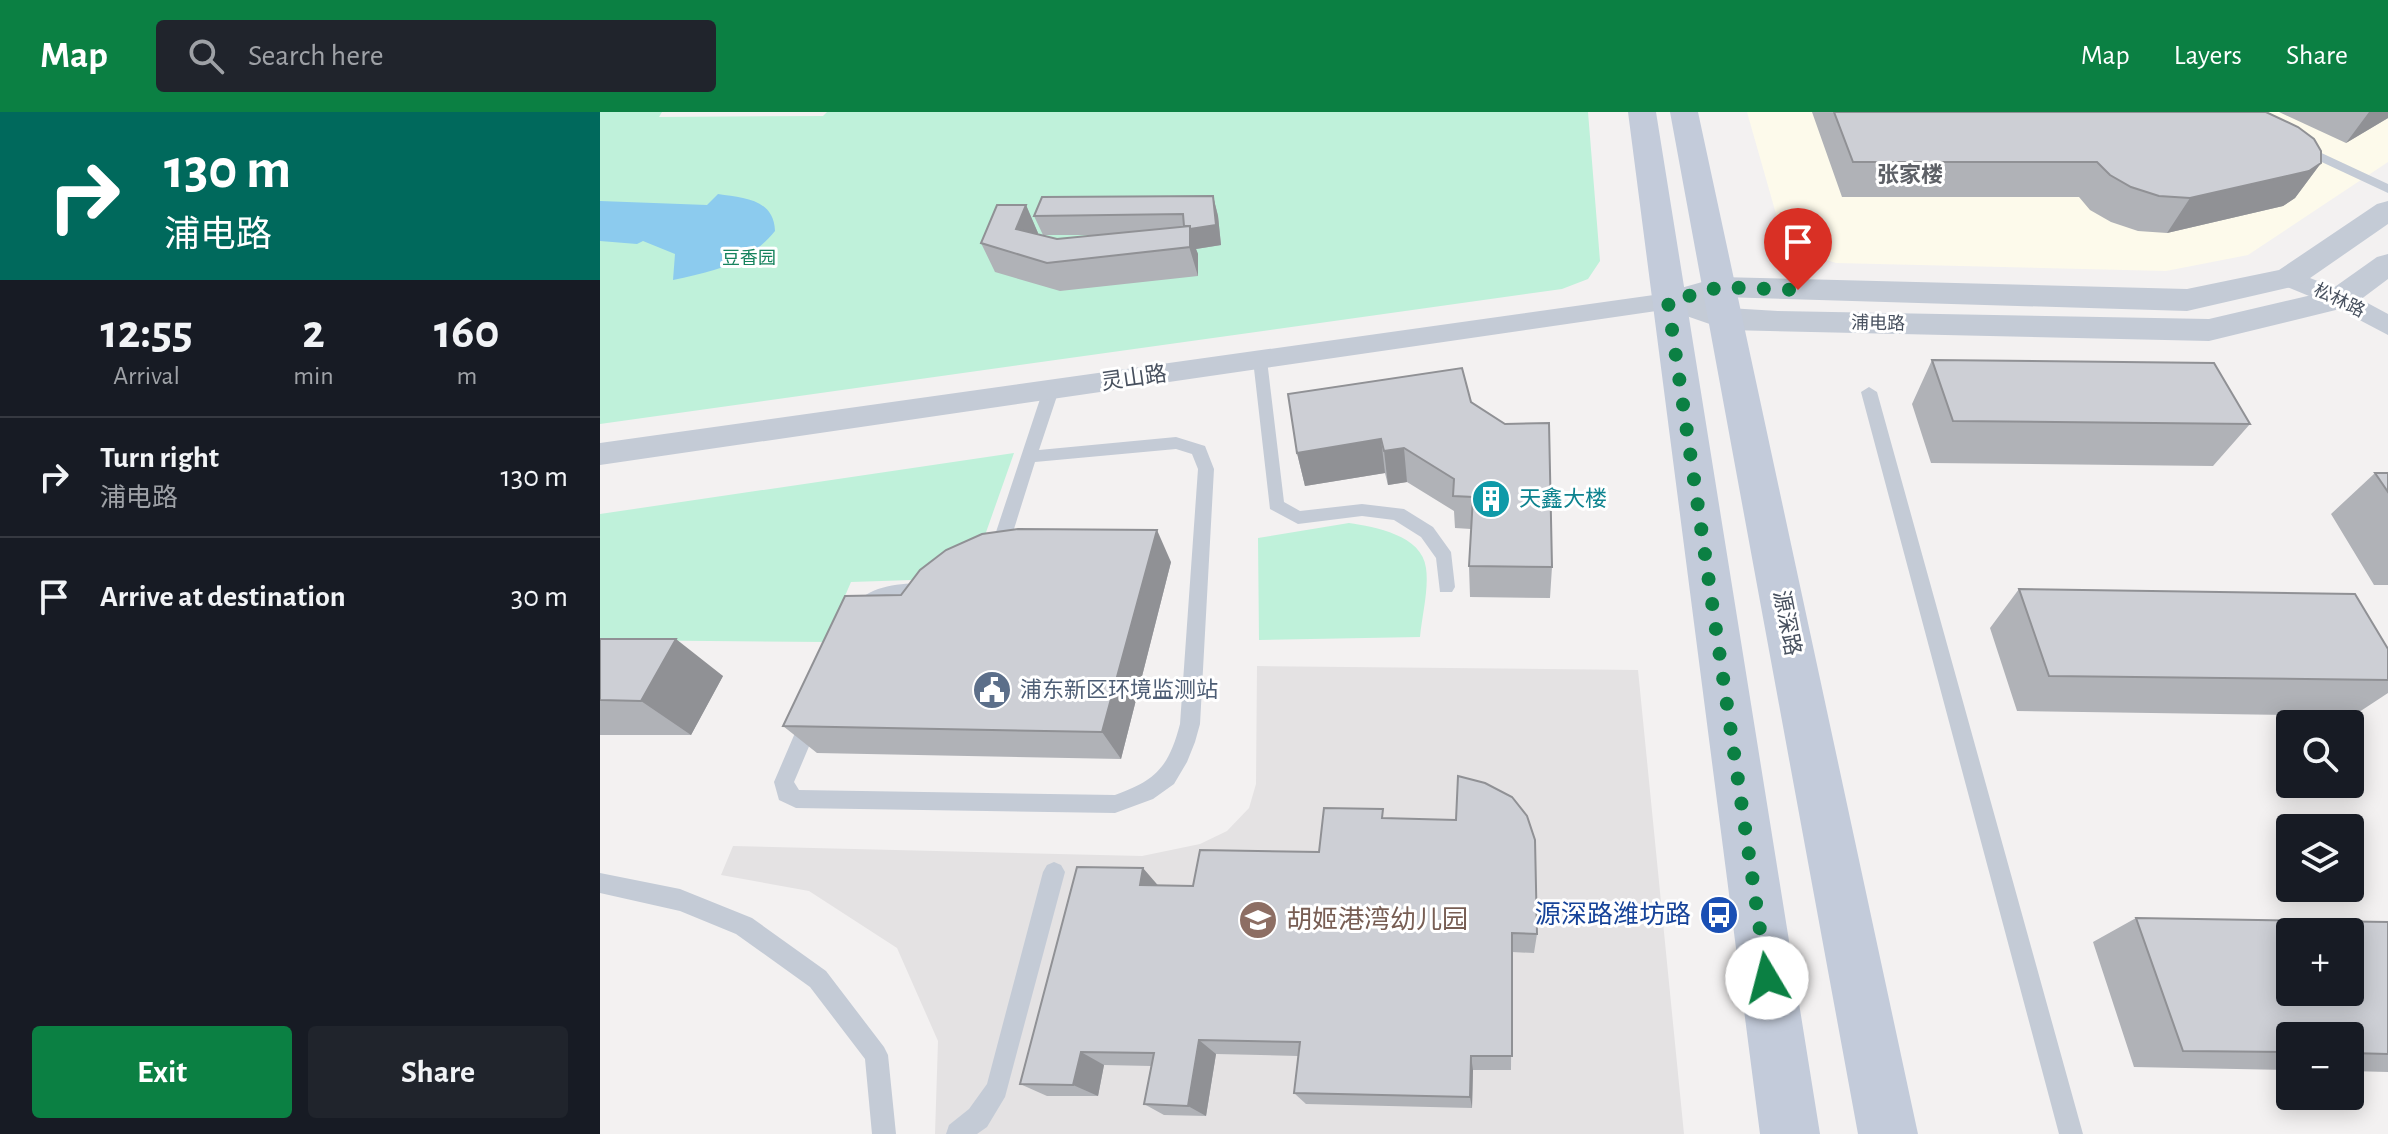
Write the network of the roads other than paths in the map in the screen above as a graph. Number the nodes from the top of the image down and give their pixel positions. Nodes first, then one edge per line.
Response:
1 (1642, 112) edge
2 (1684, 112) edge
3 (2282, 138) edge
4 (2388, 189) edge
5 (2388, 210) edge
6 (2388, 264) edge
7 (2289, 278) junction
8 (2340, 299) junction
9 (1668, 302) junction
10 (1723, 303) junction
11 (2388, 326) edge
12 (1260, 360) junction
13 (1051, 390) junction
14 (1869, 392) dead end
15 (600, 454) edge
16 (1030, 457) junction
17 (981, 554) edge
18 (941, 576) edge
19 (1446, 587) dead end
20 (850, 629) edge
21 (820, 699) edge
22 (1054, 872) dead end
23 (600, 883) edge
24 (884, 1134) edge
25 (958, 1134) edge
26 (1790, 1134) edge
27 (1888, 1134) edge
28 (2071, 1134) edge

1 - 9 main road
2 - 10 main road, 源深路
3 - 4 lane
5 - 7 street, 浦电路
6 - 8 street, 浦电路
7 - 8 street, 松林路
7 - 10 street, 浦电路
8 - 10 street, 浦电路
8 - 11 street, 松林路
9 - 10 street, 浦电路
9 - 12 street, 灵山路
9 - 26 main road
10 - 27 main road, 源深路
12 - 13 street, 灵山路
12 - 19 lane
13 - 15 street, 灵山路
13 - 16 lane
14 - 28 lane
16 - 17 lane
16 - 21 lane
18 - 20 lane
22 - 25 lane
23 - 24 lane

